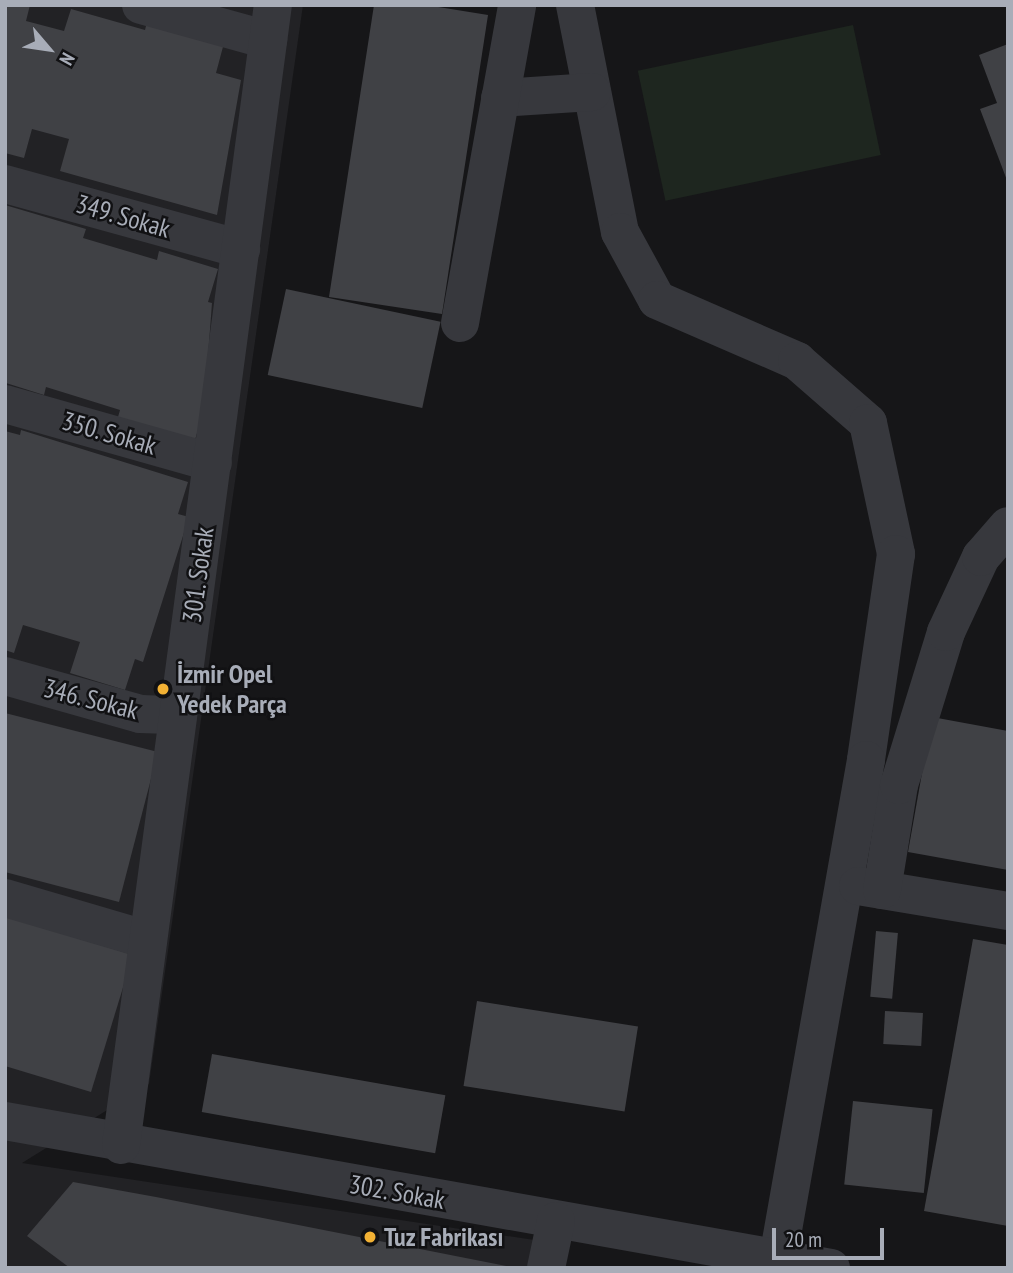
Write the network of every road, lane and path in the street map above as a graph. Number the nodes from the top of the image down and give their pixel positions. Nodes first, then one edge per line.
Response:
1 (141, 5) edge
2 (517, 5) edge
3 (575, 5) edge
4 (270, 23) edge
5 (592, 92) junction
6 (500, 99) junction
7 (5, 184) edge
8 (241, 249) junction
9 (460, 323) dead end
10 (5, 404) edge
11 (214, 463) junction
12 (1008, 526) edge
13 (5, 676) edge
14 (178, 715) junction
15 (845, 884) junction
16 (882, 890) junction
17 (5, 898) edge
18 (1008, 911) edge
19 (148, 940) junction
20 (10, 1129) edge
21 (121, 1145) junction
22 (556, 1221) junction
23 (778, 1258) junction
24 (546, 1268) edge
25 (831, 1268) edge

1 - 4 street
2 - 6 street
3 - 5 street
4 - 8 street, 301. Sokak
5 - 6 street
5 - 15 street
6 - 9 street
7 - 8 street, 349. Sokak
8 - 11 street, 301. Sokak
10 - 11 street, 350. Sokak
11 - 14 street, 301. Sokak
12 - 16 street
13 - 14 street, 346. Sokak
14 - 19 street, 301. Sokak
15 - 16 street
15 - 23 street
16 - 18 street
17 - 19 street
19 - 21 street, 301. Sokak
20 - 21 street, 302. Sokak
21 - 22 street, 302. Sokak
22 - 23 street, 302. Sokak
22 - 24 street
23 - 25 street, 302. Sokak

